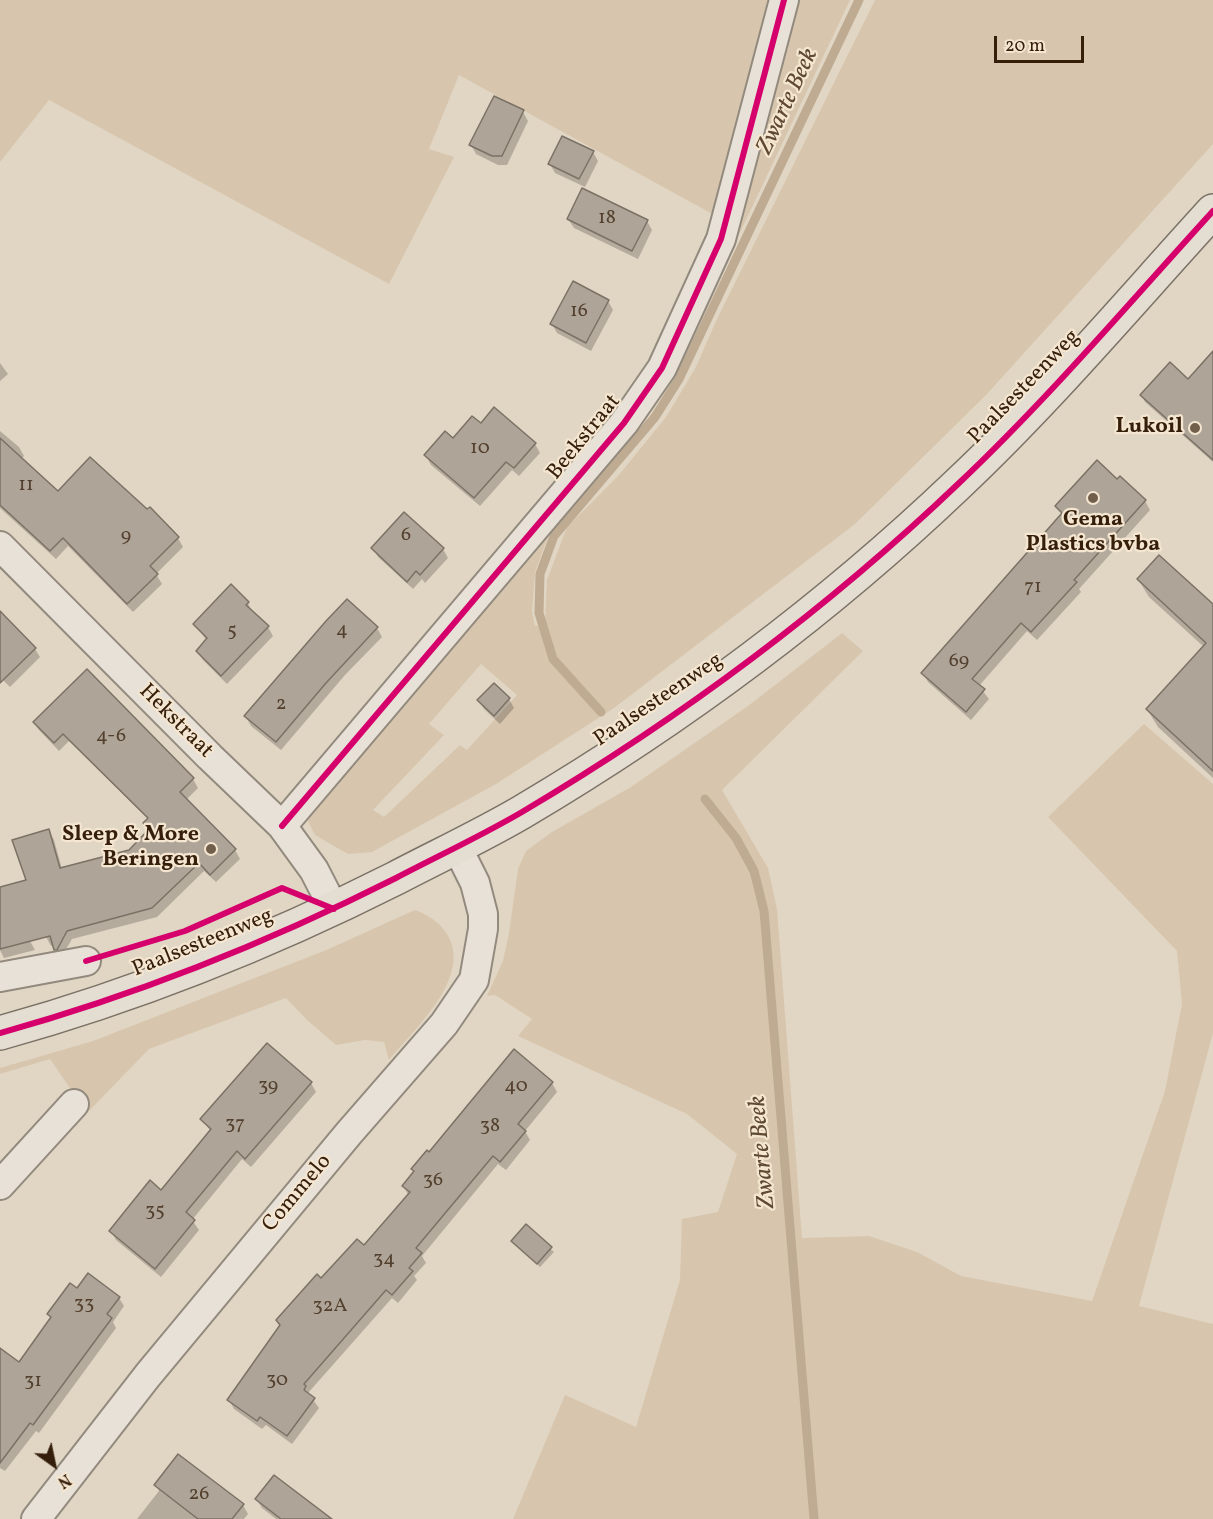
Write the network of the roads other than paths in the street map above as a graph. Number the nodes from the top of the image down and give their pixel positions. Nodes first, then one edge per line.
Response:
1 (784, 0) edge
2 (1213, 211) edge
3 (0, 546) edge
4 (282, 826) junction
5 (457, 847) junction
6 (334, 909) junction
7 (86, 961) dead end
8 (0, 977) edge
9 (0, 1033) edge
10 (74, 1104) dead end
11 (0, 1185) edge
12 (36, 1519) edge

1 - 4 street, Beekstraat
2 - 5 main road, Paalsesteenweg
3 - 4 street, Hekstraat
4 - 6 street, Hekstraat
5 - 6 main road, Paalsesteenweg
5 - 12 street, Commelo
6 - 9 main road, Paalsesteenweg
7 - 8 street
10 - 11 street

